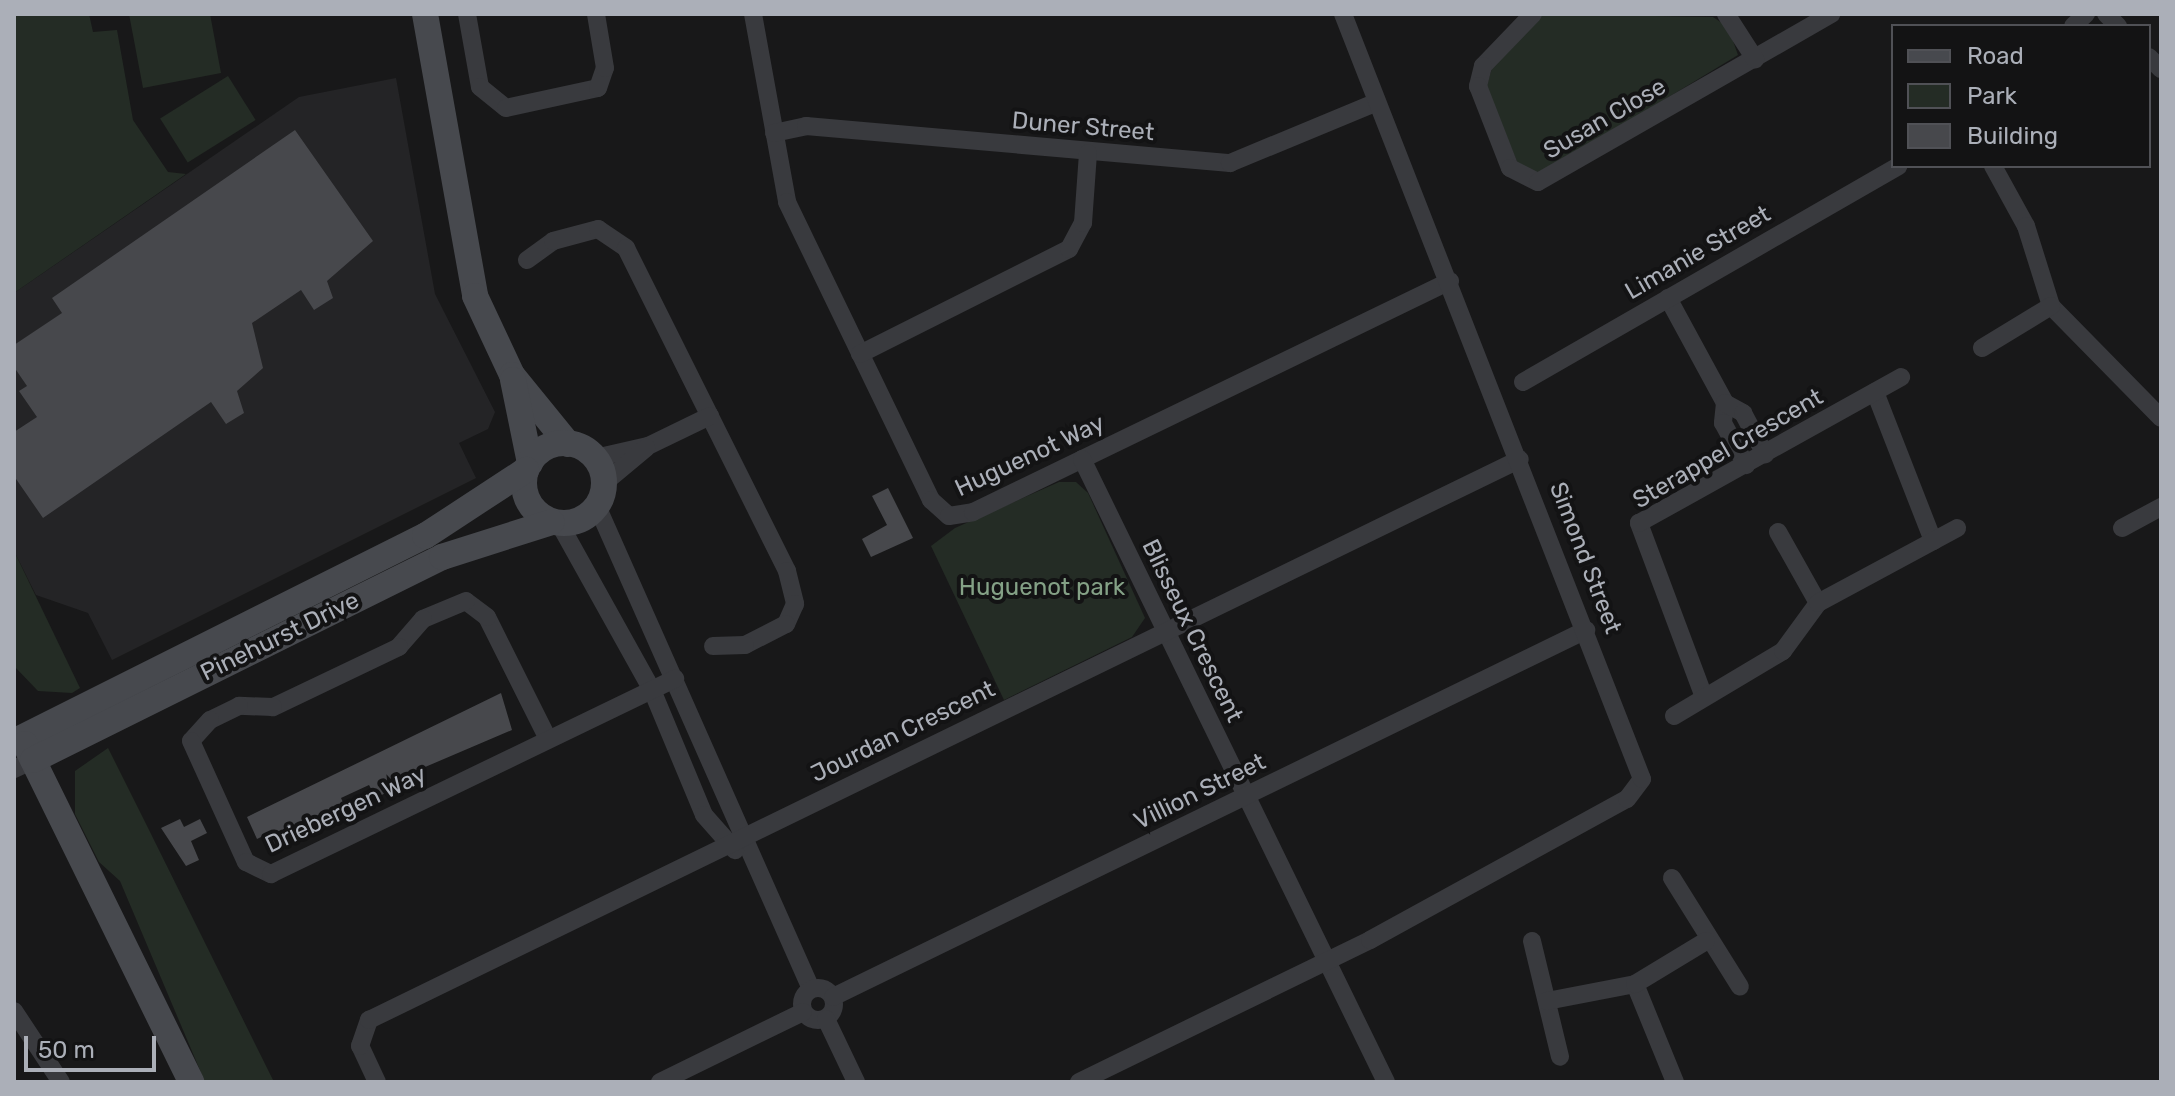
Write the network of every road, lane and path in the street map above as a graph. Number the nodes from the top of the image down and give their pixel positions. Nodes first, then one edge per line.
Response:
1 (425, 14) edge
2 (467, 14) edge
3 (596, 14) edge
4 (753, 14) edge
5 (1343, 14) edge
6 (1533, 14) edge
7 (1726, 14) edge
8 (1831, 14) edge
9 (1755, 59) junction
10 (1377, 102) junction
11 (774, 133) junction
12 (1088, 153) junction
13 (1895, 168) edge
14 (1994, 168) edge
15 (527, 260) dead end
16 (1450, 281) junction
17 (1668, 298) junction
18 (2051, 306) junction
19 (1982, 348) dead end
20 (860, 354) junction
21 (512, 375) junction
22 (1901, 377) dead end
23 (1523, 382) dead end
24 (1875, 392) junction
25 (1725, 403) junction
26 (710, 416) junction
27 (2161, 418) edge
28 (568, 444) junction
29 (648, 446) junction
30 (1765, 454) junction
31 (595, 458) junction
32 (1082, 459) junction
33 (1520, 459) junction
34 (1746, 465) junction
35 (528, 466) junction
36 (600, 495) junction
37 (2161, 507) edge
38 (556, 522) junction
39 (1957, 528) dead end
40 (2122, 528) dead end
41 (1778, 532) dead end
42 (1933, 541) junction
43 (1818, 603) junction
44 (1586, 630) junction
45 (1166, 631) junction
46 (713, 646) dead end
47 (675, 679) junction
48 (652, 690) junction
49 (1704, 697) junction
50 (1674, 716) dead end
51 (548, 739) junction
52 (19, 746) edge
53 (1247, 797) junction
54 (737, 840) junction
55 (1672, 878) dead end
56 (1532, 941) dead end
57 (1706, 941) junction
58 (1327, 961) junction
59 (1635, 984) junction
60 (1740, 987) dead end
61 (811, 989) junction
62 (833, 997) junction
63 (1547, 1001) junction
64 (14, 1011) edge
65 (803, 1012) junction
66 (826, 1019) junction
67 (1560, 1057) dead end
68 (61, 1082) edge
69 (191, 1082) edge
70 (377, 1082) edge
71 (660, 1082) edge
72 (856, 1082) edge
73 (1079, 1082) edge
74 (1386, 1082) edge
75 (1675, 1082) edge

1 - 21 street
2 - 3 street
4 - 11 street, Huguenot Way
5 - 10 street, Simond Street
6 - 9 street, Susan Close
7 - 9 street
8 - 9 street, Susan Close
10 - 12 street, Duner Street
10 - 16 street, Simond Street
11 - 12 street, Duner Street
11 - 20 street, Huguenot Way
12 - 20 street
13 - 17 street, Limanie Street
14 - 18 street
15 - 26 street
16 - 32 street, Huguenot Way
16 - 33 street, Simond Street
17 - 23 street, Limanie Street
17 - 25 street
18 - 19 street
18 - 27 street
20 - 32 street, Huguenot Way
21 - 28 street
21 - 35 street
22 - 24 street, Sterappel Crescent
24 - 30 street, Sterappel Crescent
24 - 42 street
25 - 30 street
25 - 34 street
26 - 29 street
26 - 46 street
28 - 31 street
28 - 35 street
29 - 31 street
29 - 36 street
30 - 34 street, Sterappel Crescent
31 - 36 street
32 - 45 street, Blisseux Crescent
33 - 44 street, Simond Street
33 - 45 street, Jourdan Crescent
34 - 49 street, Sterappel Crescent
35 - 38 street
35 - 52 street, Pinehurst Drive
36 - 38 street
36 - 47 street
37 - 40 street
38 - 48 street
38 - 52 street, Pinehurst Drive
39 - 42 street
41 - 43 street
42 - 43 street
43 - 49 street
44 - 53 street, Villion Street
44 - 58 street, Simond Street
45 - 53 street, Blisseux Crescent
45 - 54 street, Jourdan Crescent
47 - 48 street, Driebergen Way
47 - 54 street
48 - 51 street, Driebergen Way
48 - 54 street
49 - 50 street
51 - 51 street, Driebergen Way
52 - 69 street
53 - 58 street, Blisseux Crescent
53 - 62 street, Villion Street
54 - 61 street
54 - 70 street, Jourdan Crescent
55 - 57 street
56 - 63 street
57 - 59 street
57 - 60 street
58 - 73 street
58 - 74 street, Blisseux Crescent
59 - 63 street
59 - 75 street
61 - 62 street
61 - 65 street
62 - 66 street
63 - 67 street
64 - 68 street
65 - 66 street
65 - 71 street
66 - 72 street

